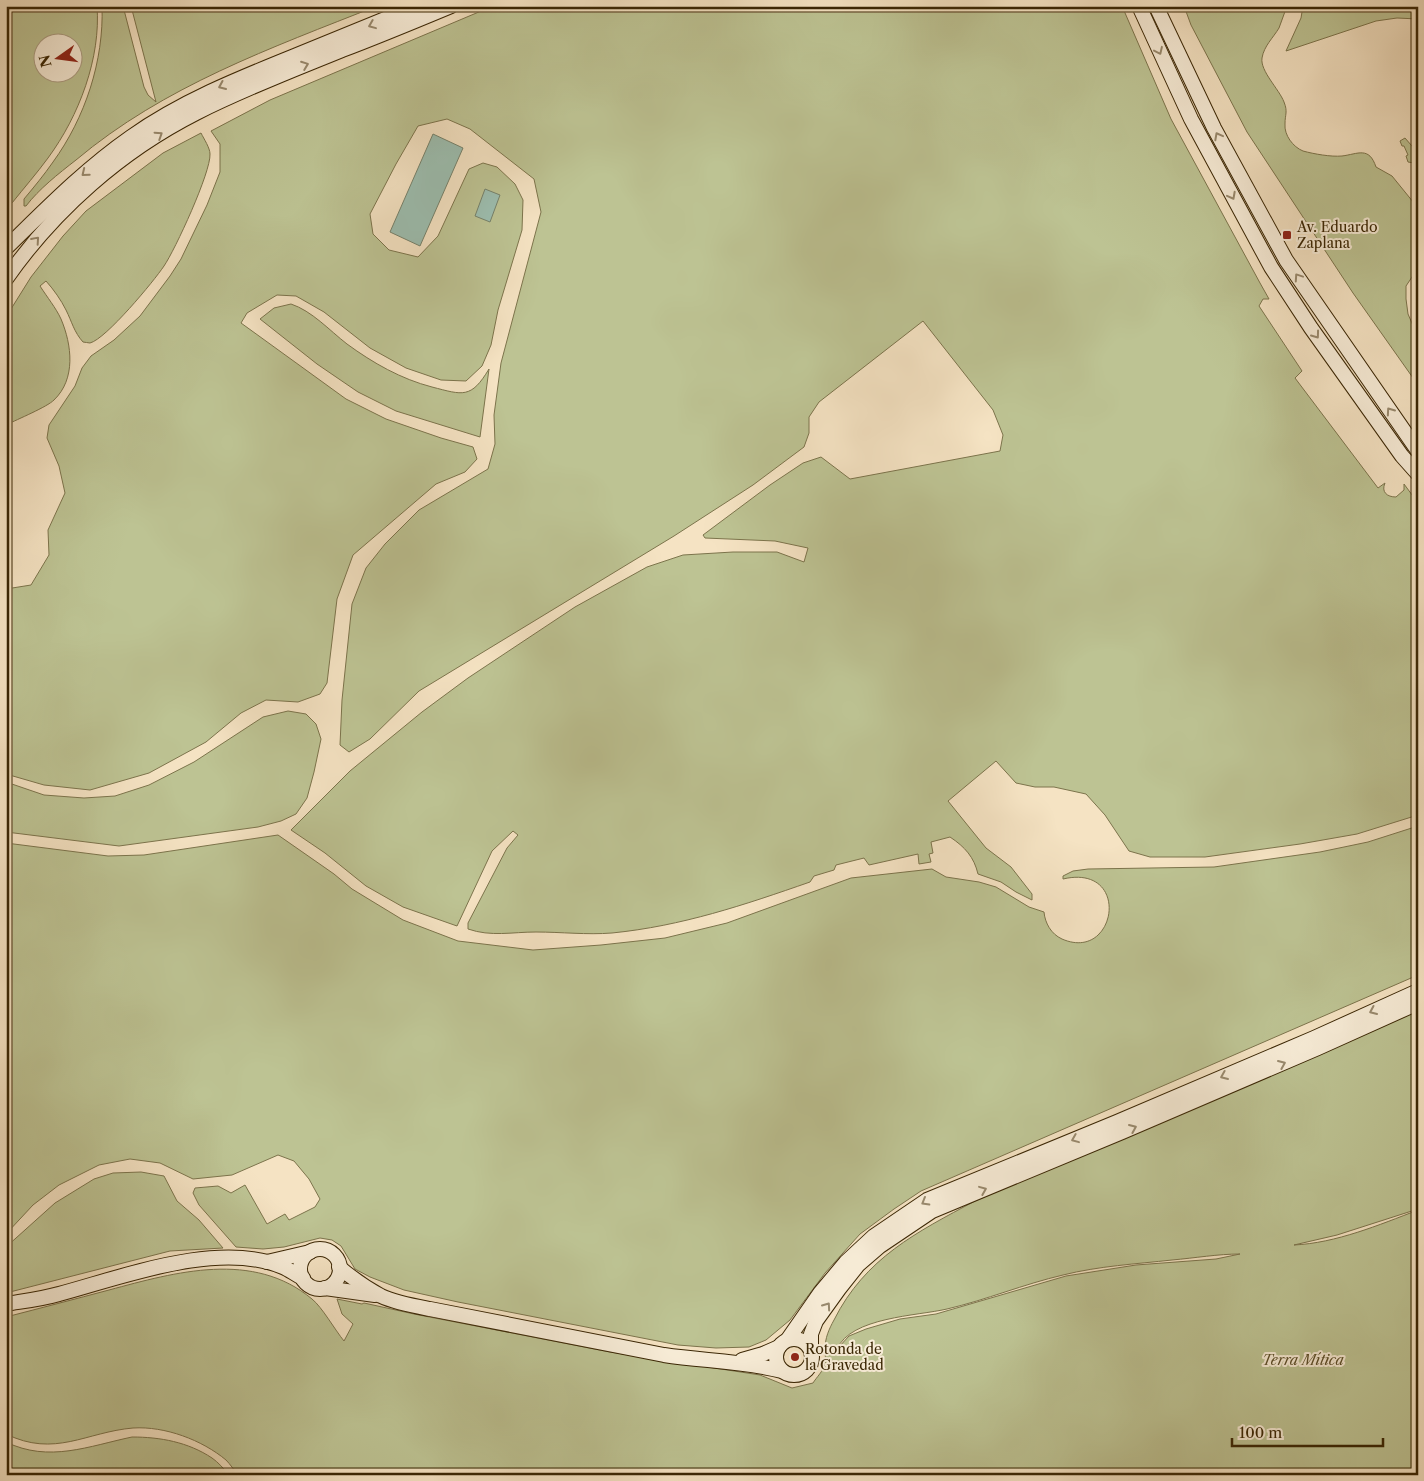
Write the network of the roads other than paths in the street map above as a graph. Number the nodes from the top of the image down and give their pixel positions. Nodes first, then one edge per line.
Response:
1 (417, 6) edge
2 (452, 6) edge
3 (1139, 6) edge
4 (1156, 6) edge
5 (6, 248) edge
6 (6, 279) edge
7 (1418, 451) edge
8 (1418, 474) edge
9 (1418, 991) edge
10 (1418, 1003) edge
11 (310, 1252) junction
12 (267, 1262) junction
13 (339, 1267) junction
14 (303, 1278) junction
15 (325, 1288) junction
16 (381, 1295) junction
17 (6, 1304) edge
18 (783, 1343) junction
19 (811, 1350) junction
20 (732, 1362) junction
21 (782, 1371) junction

1 -> 5 main road
6 -> 2 main road
3 -> 8 main road
7 -> 4 main road
9 -> 18 main road
19 -> 10 main road
11 - 12 main road
11 - 13 main road
11 - 14 main road
12 - 14 main road
12 - 17 main road
13 - 15 main road
13 - 16 main road
14 - 15 main road
15 - 16 main road
16 - 20 main road
18 - 19 main road
18 - 20 main road
18 - 21 main road
19 - 21 main road
20 - 21 main road

